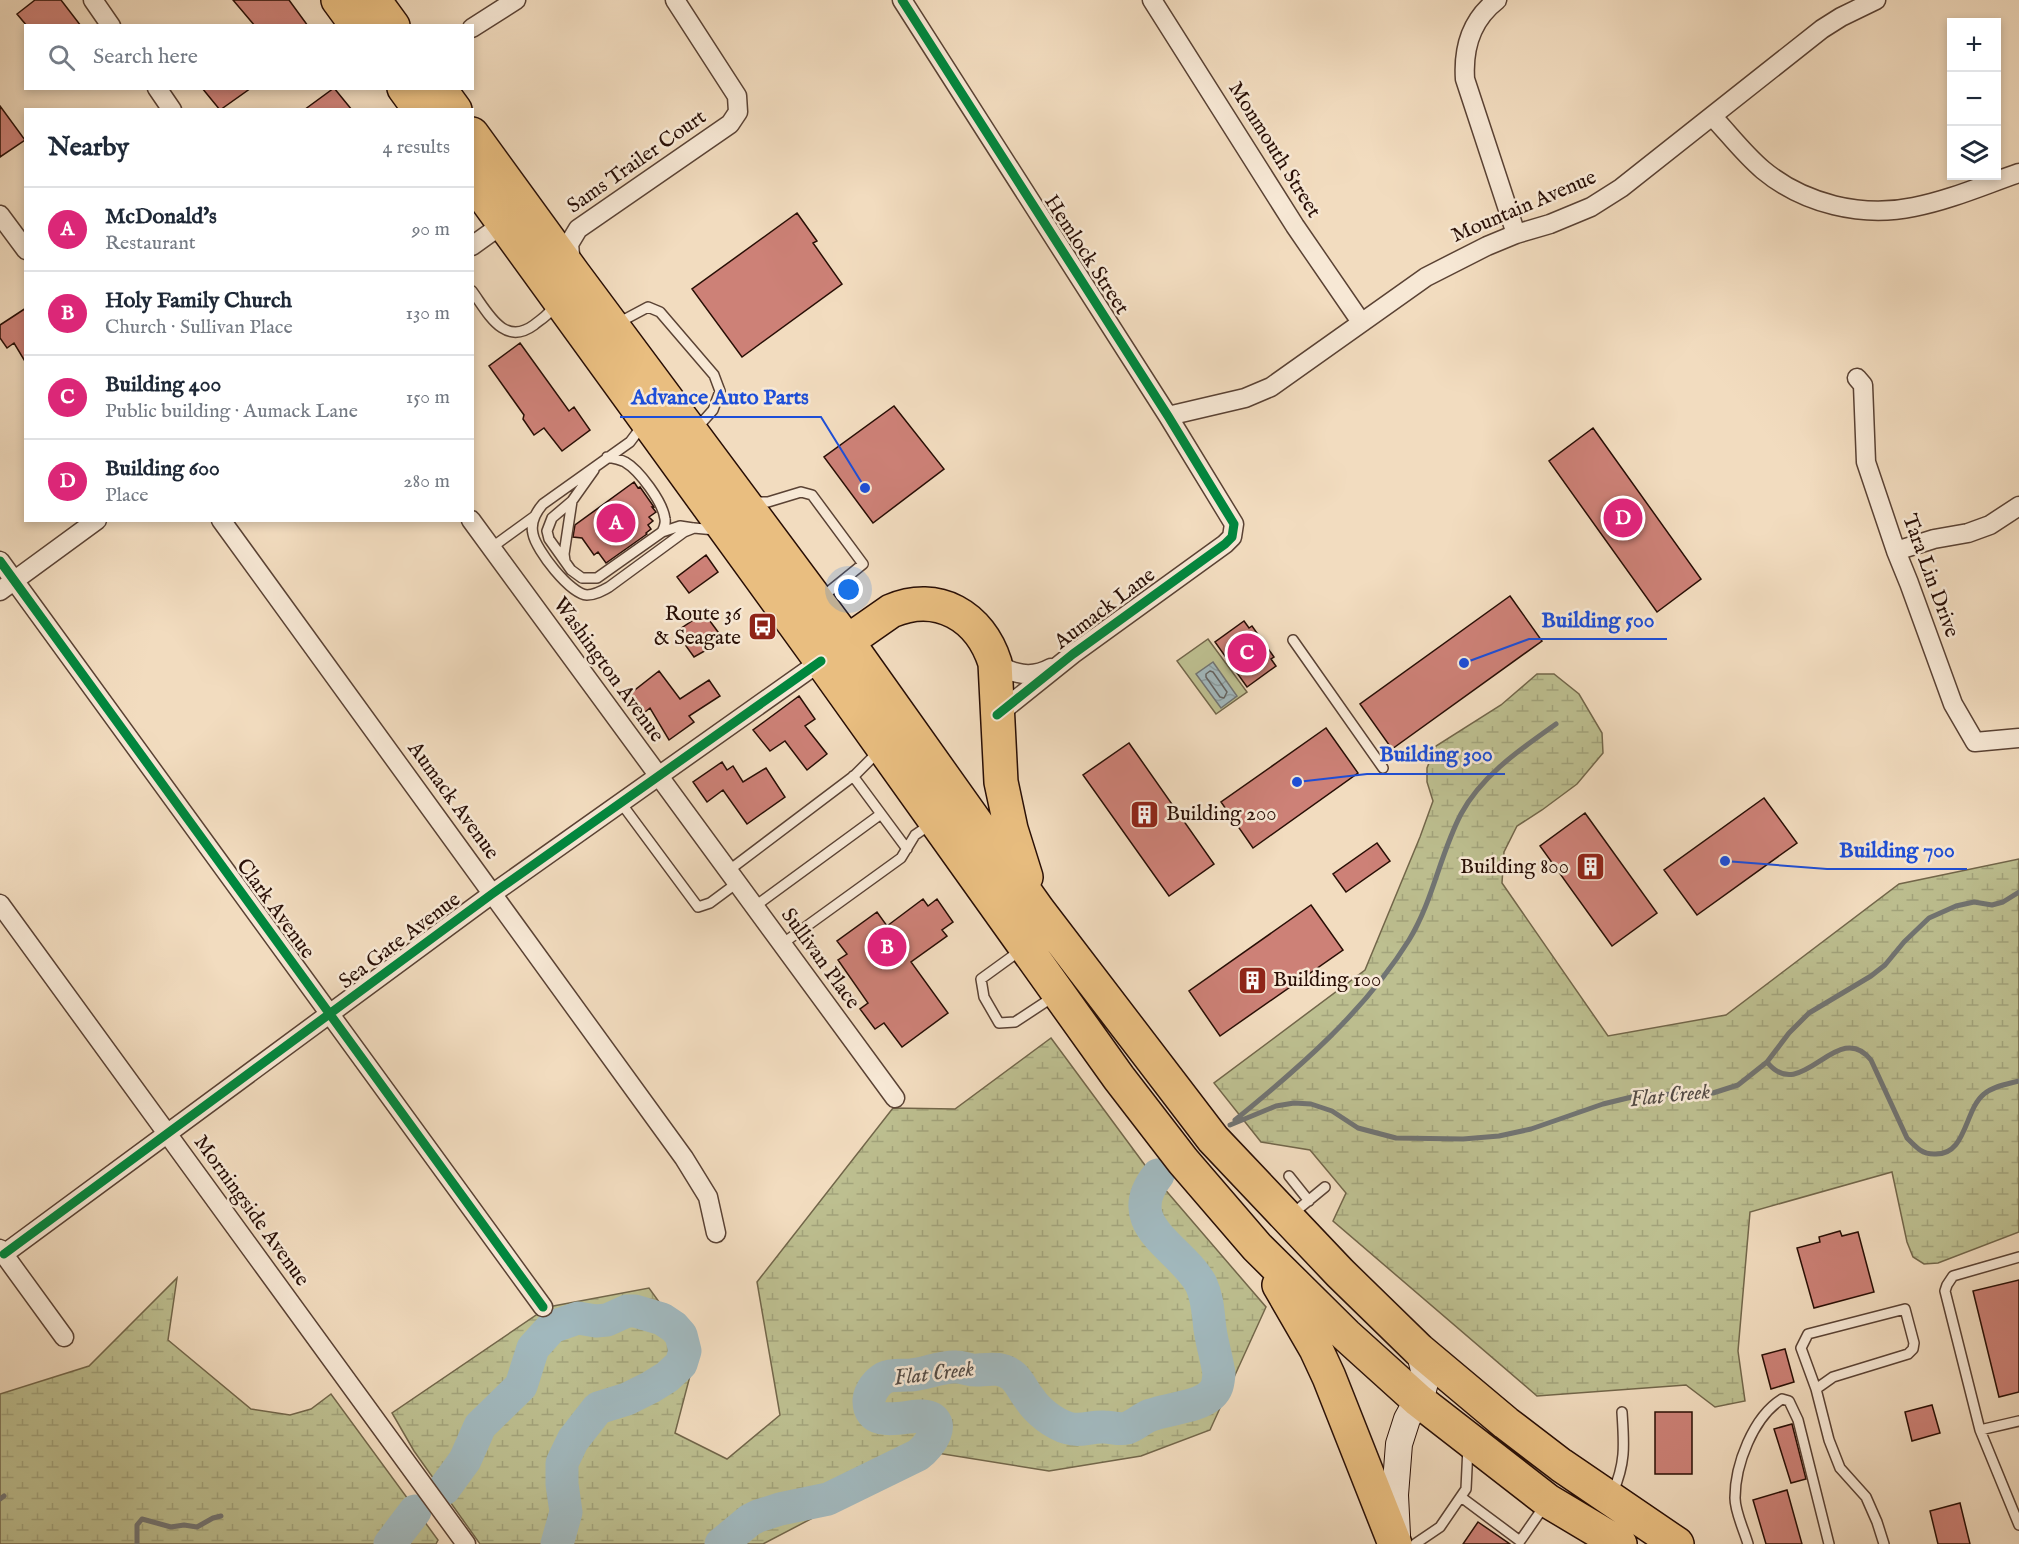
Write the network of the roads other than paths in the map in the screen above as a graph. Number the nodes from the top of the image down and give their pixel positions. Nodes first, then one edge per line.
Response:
1 (93, 0) edge
2 (338, 0) edge
3 (374, 0) edge
4 (516, 0) edge
5 (675, 0) edge
6 (902, 0) edge
7 (1152, 0) edge
8 (1497, 0) edge
9 (1876, 0) edge
10 (110, 24) edge
11 (356, 24) edge
12 (392, 24) edge
13 (474, 27) edge
14 (158, 90) edge
15 (405, 90) edge
16 (440, 90) edge
17 (171, 108) edge
18 (419, 108) edge
19 (453, 108) edge
20 (1712, 116) junction
21 (474, 137) edge
22 (2019, 173) edge
23 (474, 183) edge
24 (0, 214) edge
25 (504, 223) junction
26 (1516, 234) junction
27 (474, 245) edge
28 (24, 247) edge
29 (562, 281) junction
30 (474, 294) edge
31 (1361, 322) junction
32 (612, 326) junction
33 (1857, 378) dead end
34 (637, 410) junction
35 (1168, 416) junction
36 (692, 434) junction
37 (604, 459) junction
38 (572, 501) junction
39 (743, 502) junction
40 (2019, 506) edge
41 (535, 516) junction
42 (94, 522) edge
43 (222, 522) edge
44 (472, 522) edge
45 (694, 528) junction
46 (662, 532) junction
47 (1234, 532) joint
48 (727, 533) junction
49 (491, 548) junction
50 (1896, 551) junction
51 (0, 561) edge
52 (566, 564) junction
53 (7, 586) edge
54 (817, 601) junction
55 (1293, 640) dead end
56 (847, 641) junction
57 (1073, 654) junction
58 (821, 661) junction
59 (995, 663) junction
60 (997, 715) junction
61 (2019, 738) edge
62 (883, 748) junction
63 (1383, 768) dead end
64 (658, 776) junction
65 (853, 776) junction
66 (621, 803) junction
67 (881, 814) junction
68 (935, 821) junction
69 (709, 846) joint
70 (907, 849) junction
71 (732, 877) junction
72 (492, 894) junction
73 (0, 904) edge
74 (754, 907) junction
75 (1038, 910) junction
76 (782, 944) junction
77 (1025, 947) junction
78 (1059, 993) junction
79 (330, 1015) junction
80 (895, 1098) dead end
81 (167, 1134) junction
82 (1289, 1176) dead end
83 (1325, 1187) dead end
84 (1298, 1210) junction
85 (716, 1233) dead end
86 (1257, 1247) junction
87 (2, 1252) edge
88 (2019, 1257) edge
89 (543, 1307) dead end
90 (64, 1337) dead end
91 (1419, 1350) junction
92 (1816, 1389) junction
93 (1418, 1400) junction
94 (1622, 1412) dead end
95 (2019, 1421) edge
96 (1980, 1430) junction
97 (1468, 1440) junction
98 (1461, 1497) junction
99 (1609, 1500) junction
100 (1548, 1501) junction
101 (2019, 1525) edge
102 (466, 1544) edge
103 (1396, 1544) edge
104 (1416, 1544) edge
105 (1578, 1544) edge
106 (1620, 1544) edge
107 (1677, 1544) edge
108 (1748, 1544) edge
109 (1830, 1544) edge
110 (1884, 1544) edge

1 - 10 street
2 - 11 highway
3 - 12 highway
4 - 13 street
5 - 29 street, Sams Trailer Court
6 - 35 street, Hemlock Street
7 - 31 street, Monmouth Street
8 - 26 street
9 - 20 street, Mountain Avenue
14 - 17 street
15 - 18 highway
16 - 19 highway
20 - 22 street
20 - 26 street, Mountain Avenue
21 - 29 highway
23 - 25 highway
24 - 28 street
25 - 27 street
25 - 29 highway
26 - 31 street, Mountain Avenue
29 - 30 lane
29 - 32 highway
29 - 34 highway
31 - 35 street, Mountain Avenue
32 - 36 highway
32 - 36 lane
33 - 50 street, Tara Lin Drive
34 - 37 lane
34 - 48 highway
35 - 47 street, Hemlock Street
36 - 39 highway
37 - 38 lane
37 - 41 lane
37 - 46 lane
38 - 52 lane
38 - 52 lane
39 - 54 highway
39 - 54 lane
40 - 50 street
41 - 45 lane
41 - 49 lane
42 - 53 street
43 - 72 street, Aumack Avenue
44 - 49 street, Washington Avenue
45 - 46 lane
45 - 48 lane
46 - 52 lane
47 - 57 street, Aumack Lane
48 - 58 highway
49 - 64 street, Washington Avenue
50 - 61 street, Tara Lin Drive
51 - 53 street, Clark Avenue
53 - 79 street, Clark Avenue
54 - 56 highway
55 - 63 lane
56 - 58 highway
56 - 59 highway
56 - 75 highway
57 - 59 street, Aumack Lane
57 - 60 street, Aumack Lane
58 - 62 highway
58 - 64 street, Sea Gate Avenue
59 - 60 highway
60 - 75 highway
62 - 65 lane
62 - 68 highway
64 - 66 street, Sea Gate Avenue
64 - 69 street, Washington Avenue
65 - 67 lane
65 - 71 lane
66 - 71 lane
66 - 72 street, Sea Gate Avenue
67 - 70 lane
67 - 74 lane
68 - 70 lane
68 - 77 highway
69 - 71 street, Sullivan Place
70 - 76 lane
71 - 74 street, Sullivan Place
72 - 79 street, Sea Gate Avenue
72 - 85 street, Aumack Avenue
73 - 81 street, Morningside Avenue
74 - 76 street, Sullivan Place
75 - 84 highway
76 - 80 street, Sullivan Place
77 - 78 highway
77 - 78 lane
78 - 86 highway
79 - 81 street, Sea Gate Avenue
79 - 89 street, Clark Avenue
81 - 87 street, Sea Gate Avenue
81 - 102 street, Morningside Avenue
82 - 84 lane
83 - 84 lane
84 - 91 highway
86 - 93 highway
86 - 103 highway
87 - 90 street
88 - 96 lane
91 - 93 main road
91 - 99 highway
92 - 92 lane
92 - 110 lane
93 - 97 highway
93 - 103 main road
94 - 99 lane
95 - 96 lane
96 - 101 lane
97 - 98 lane
97 - 100 highway
98 - 100 lane
98 - 104 lane
99 - 107 highway
100 - 105 highway
100 - 106 highway
108 - 109 lane

